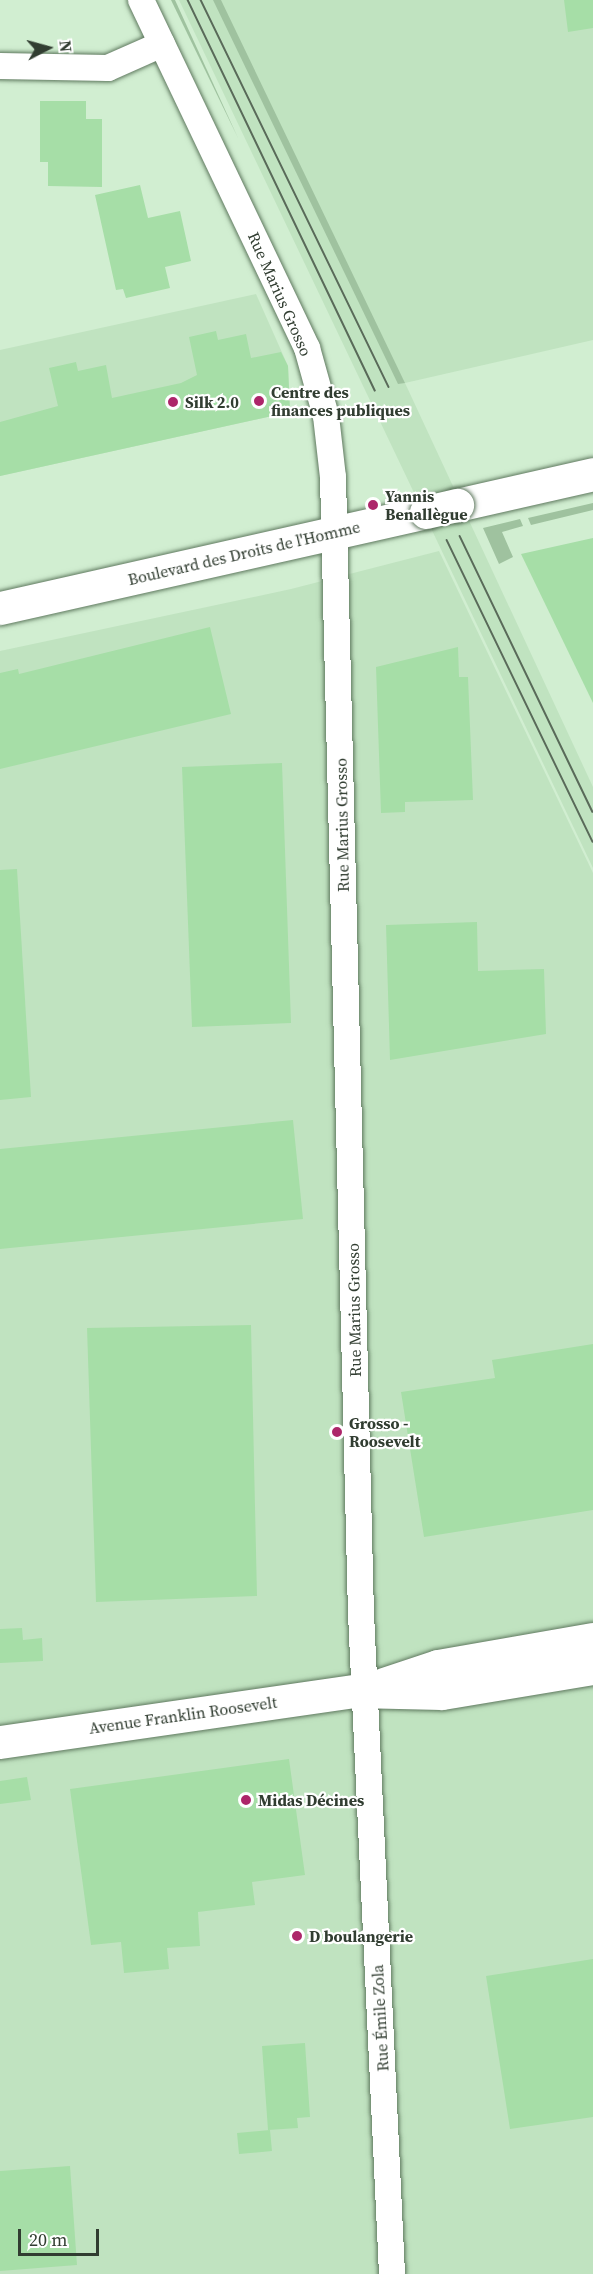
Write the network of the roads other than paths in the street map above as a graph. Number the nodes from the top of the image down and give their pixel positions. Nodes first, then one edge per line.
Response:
1 (141, 0) edge
2 (162, 44) junction
3 (0, 66) edge
4 (593, 474) edge
5 (336, 532) junction
6 (0, 608) edge
7 (593, 1639) edge
8 (593, 1668) edge
9 (365, 1690) junction
10 (0, 1742) edge
11 (392, 2274) edge

1 - 2 street, Rue Marius Grosso
2 - 3 street
2 - 5 street, Rue Marius Grosso
4 - 5 street, Boulevard des Droits de l'Homme, bridge
5 - 6 street, Boulevard des Droits de l'Homme
5 - 9 street, Rue Marius Grosso
7 - 9 street, Avenue Franklin Roosevelt
8 - 9 street, Avenue Franklin Roosevelt
9 - 10 street, Avenue Franklin Roosevelt
9 - 11 street, Rue Émile Zola

